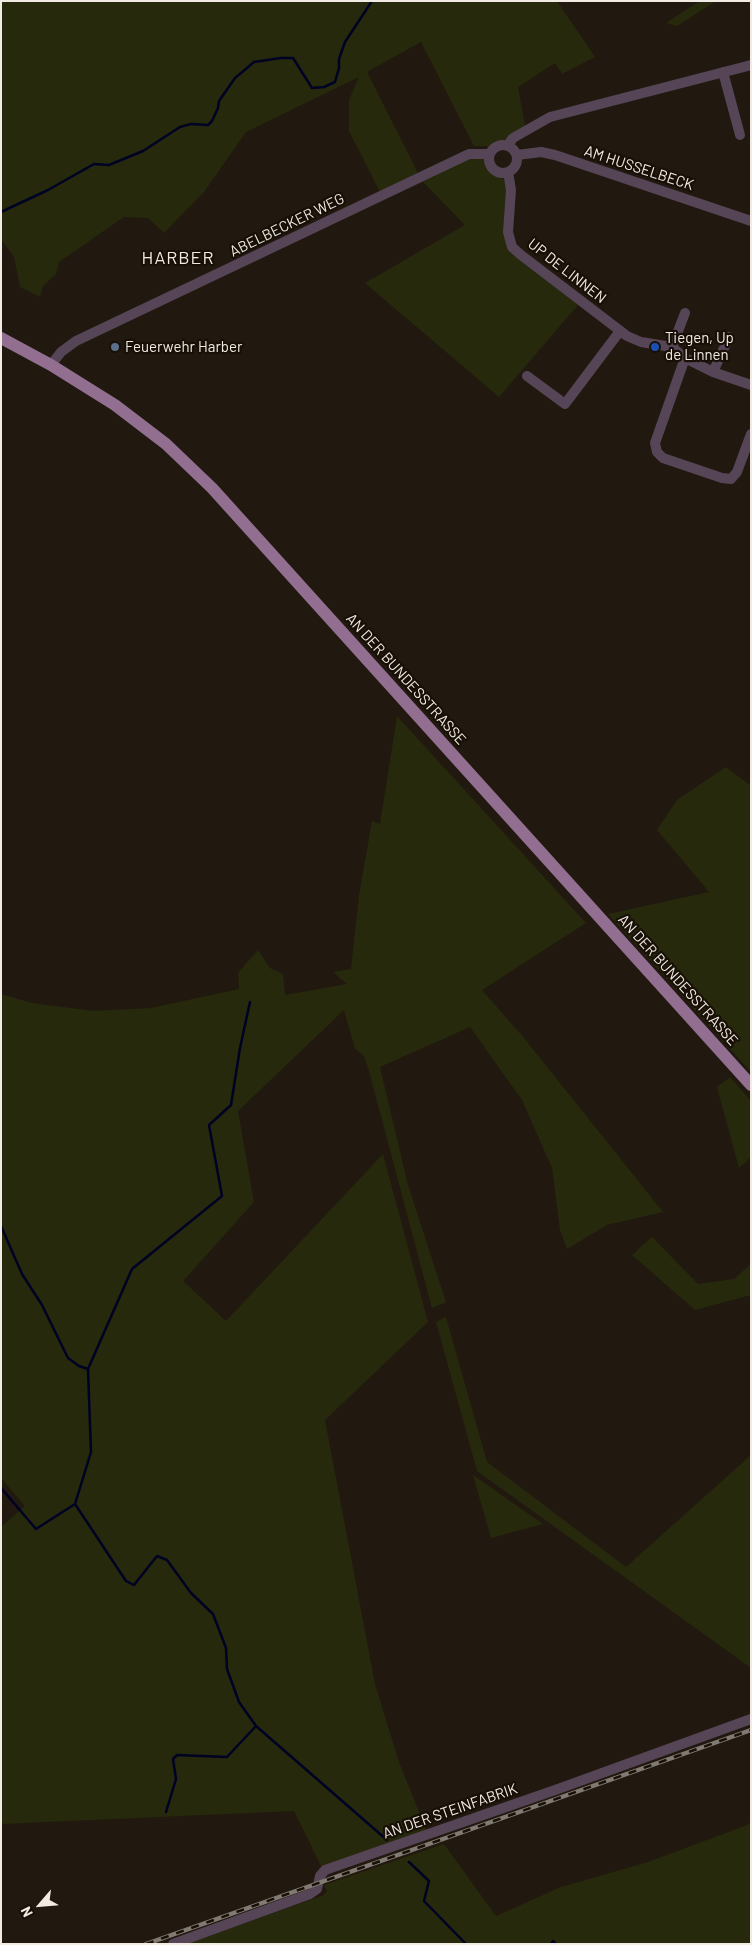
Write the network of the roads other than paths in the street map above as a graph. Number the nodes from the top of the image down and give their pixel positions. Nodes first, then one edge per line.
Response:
1 (751, 65) edge
2 (724, 72) junction
3 (740, 135) dead end
4 (508, 145) junction
5 (490, 154) junction
6 (517, 155) junction
7 (508, 172) junction
8 (751, 221) edge
9 (686, 313) dead end
10 (620, 331) junction
11 (729, 337) dead end
12 (1, 338) edge
13 (672, 347) junction
14 (685, 358) junction
15 (51, 364) junction
16 (714, 372) junction
17 (527, 376) dead end
18 (751, 385) edge
19 (751, 434) edge
20 (751, 1085) edge
21 (751, 1719) edge
22 (173, 1944) edge

1 - 2 street, ABELBECKER WEG
2 - 3 street
2 - 4 street, ABELBECKER WEG
4 - 5 street, ABELBECKER WEG
4 - 6 street
5 - 7 street
5 - 15 street, ABELBECKER WEG
6 - 7 street
6 - 8 street, AM HUSSELBECK
7 - 10 street, UP DE LINNEN
9 - 13 street
10 - 13 street, UP DE LINNEN
10 - 17 street
11 - 16 street
12 - 15 main road, AN DER BUNDESSTRASSE
13 - 14 street
14 - 16 street
14 - 19 street
15 - 20 main road, AN DER BUNDESSTRASSE
16 - 18 street
21 - 22 street, AN DER STEINFABRIK

